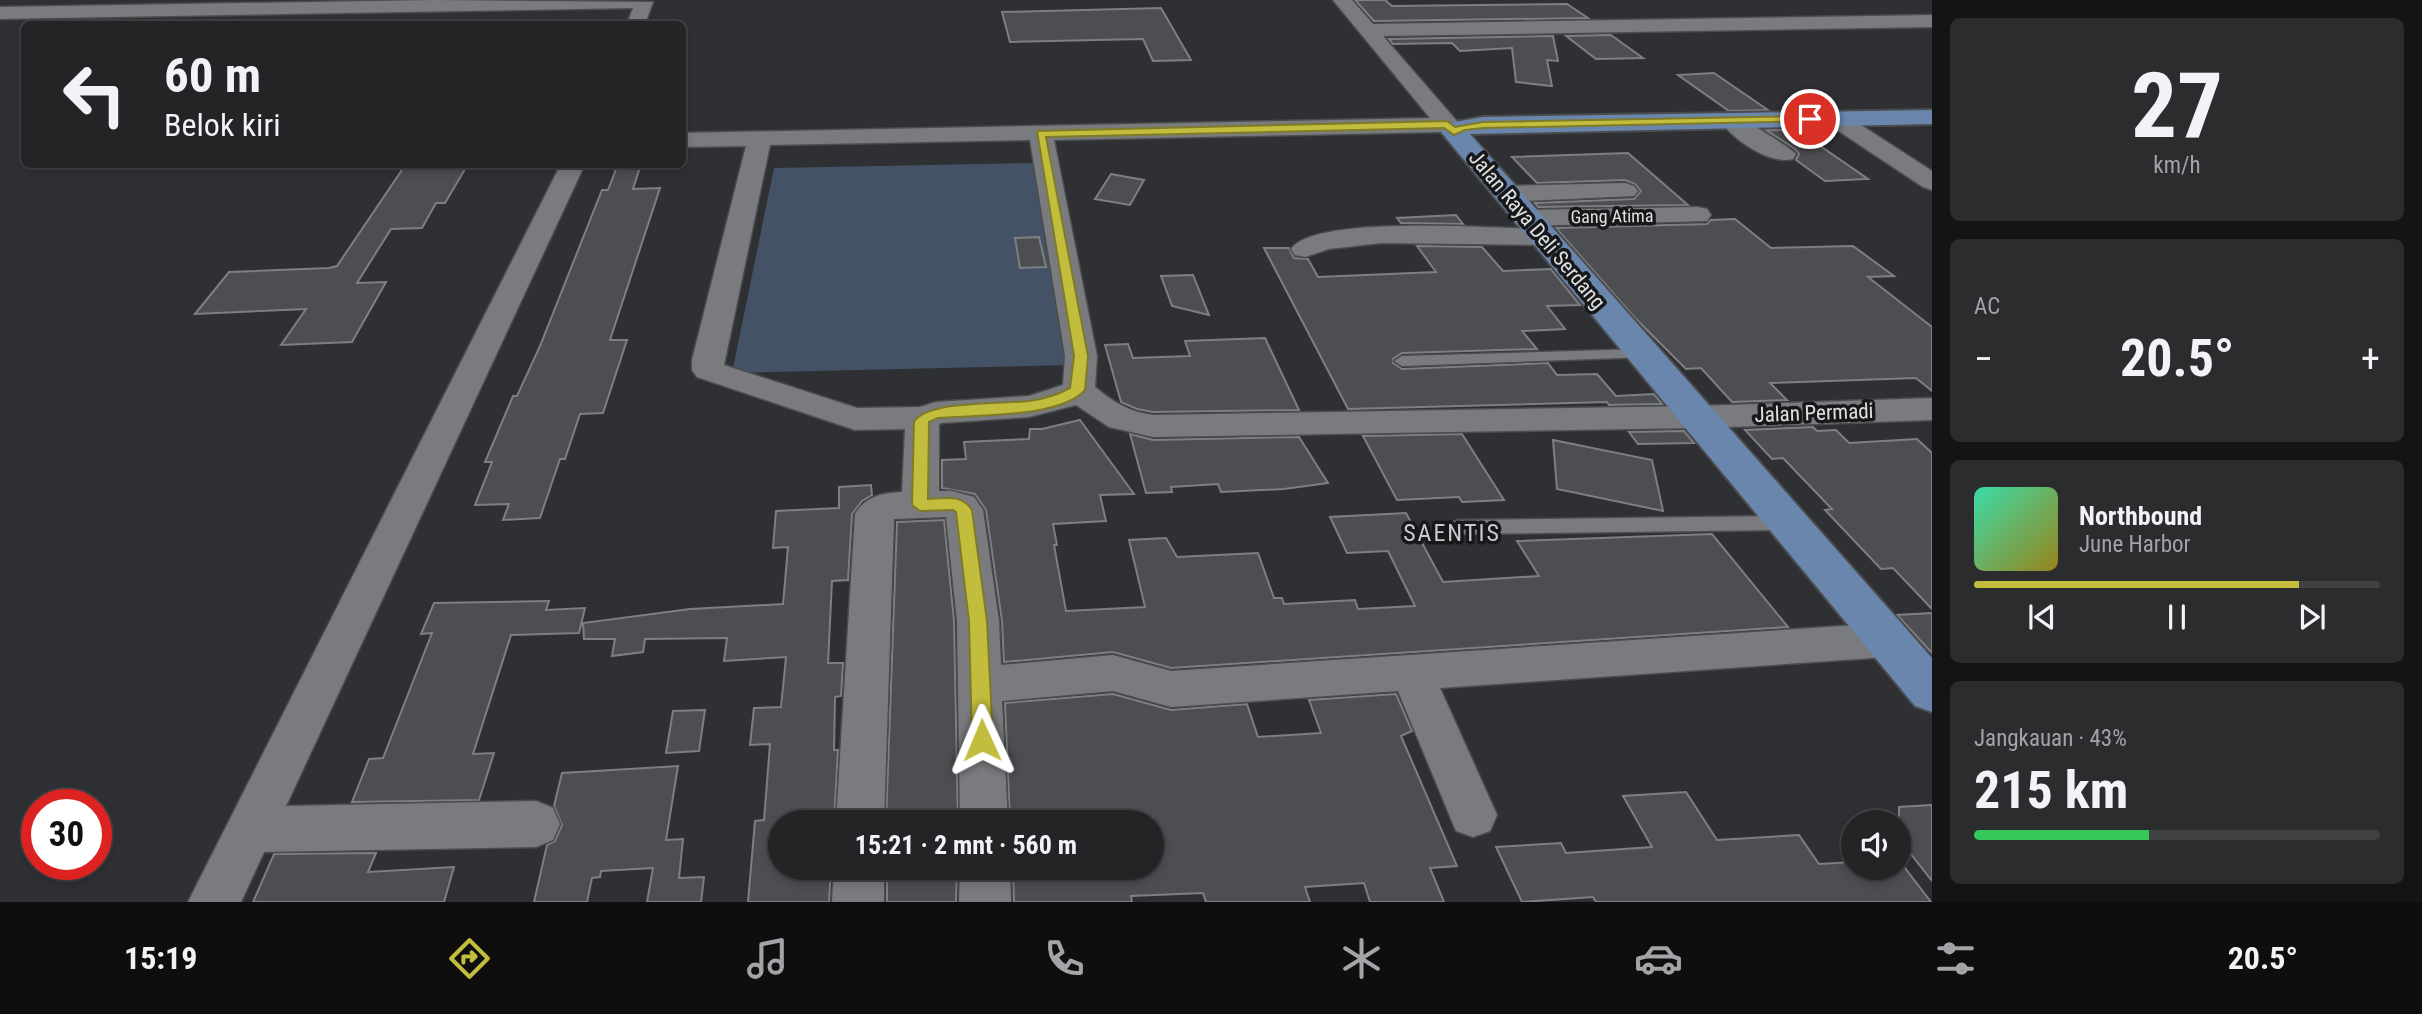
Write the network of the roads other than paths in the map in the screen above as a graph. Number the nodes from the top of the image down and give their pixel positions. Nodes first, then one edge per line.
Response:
1 (19, 0) edge
2 (1342, 0) edge
3 (648, 1) edge
4 (388, 3) edge
5 (266, 4) edge
6 (0, 11) edge
7 (638, 21) edge
8 (1932, 21) edge
9 (1366, 30) junction
10 (1932, 117) edge
11 (1836, 119) junction
12 (1731, 120) junction
13 (1450, 128) junction
14 (1041, 134) junction
15 (760, 138) junction
16 (686, 140) edge
17 (1784, 155) dead end
18 (571, 168) edge
19 (1932, 182) edge
20 (1625, 191) dead end
21 (1698, 215) dead end
22 (1524, 216) junction
23 (1304, 249) dead end
24 (1642, 354) junction
25 (1402, 361) dead end
26 (1078, 390) junction
27 (1918, 410) edge
28 (1696, 417) junction
29 (924, 418) junction
30 (1932, 436) edge
31 (920, 505) junction
32 (1789, 523) junction
33 (1459, 527) dead end
34 (1887, 640) junction
35 (1411, 671) junction
36 (981, 685) junction
37 (1932, 692) edge
38 (861, 810) edge
39 (984, 810) edge
40 (1473, 815) dead end
41 (536, 824) dead end
42 (250, 829) junction
43 (859, 880) edge
44 (985, 880) edge
45 (214, 902) edge
46 (858, 902) edge
47 (985, 902) edge

1 - 6 street
2 - 9 street
3 - 4 street
3 - 7 street
4 - 5 street
5 - 6 street
8 - 9 street
9 - 13 street
10 - 11 main road, Jalan Raya Deli Serdang
11 - 12 main road, Jalan Raya Deli Serdang
11 - 19 street
12 - 13 main road, Jalan Raya Deli Serdang
12 - 17 street
13 - 14 street
13 - 22 main road, Jalan Raya Deli Serdang
14 - 15 street
14 - 26 street
15 - 16 street
15 - 29 street
18 - 42 street
20 - 22 street
21 - 22 street, Gang Atima
22 - 23 street
22 - 24 main road, Jalan Raya Deli Serdang
24 - 25 lane
24 - 28 main road, Jalan Raya Deli Serdang
26 - 28 street, Jalan Permadi
26 - 29 street
27 - 28 street, Jalan Permadi
27 - 30 street
28 - 32 main road, Jalan Raya Deli Serdang
29 - 31 street
31 - 36 street
31 - 38 street
32 - 33 lane
32 - 34 main road, Jalan Raya Deli Serdang
34 - 35 street
34 - 37 main road, Jalan Raya Deli Serdang
35 - 36 street
35 - 40 street
36 - 39 street
41 - 42 street
42 - 45 street
43 - 46 street
44 - 47 street

